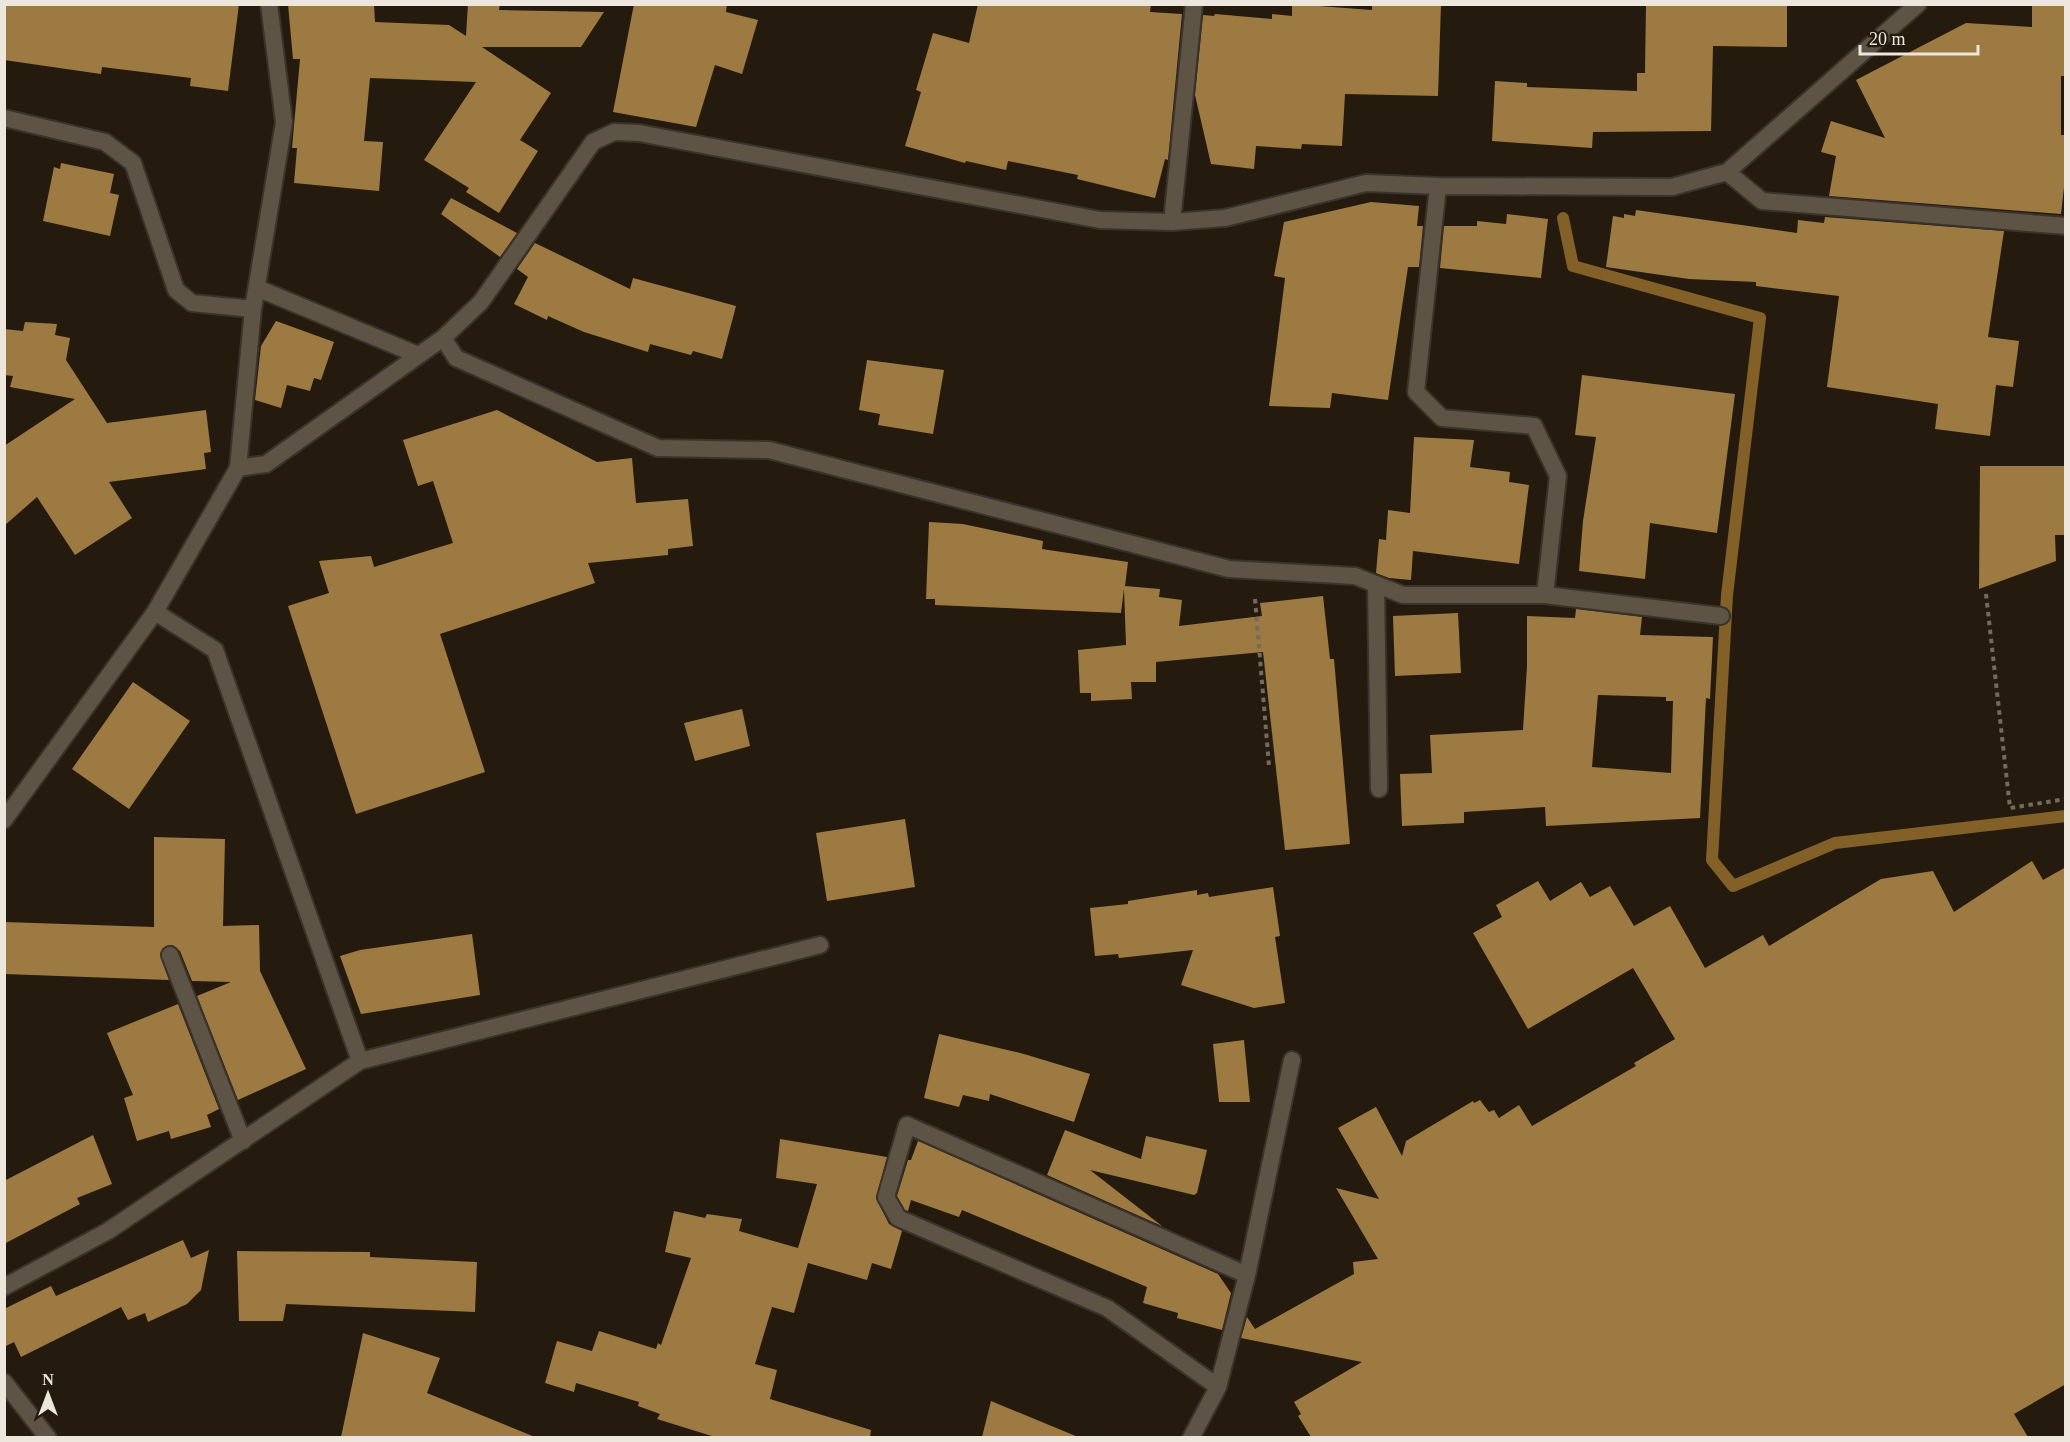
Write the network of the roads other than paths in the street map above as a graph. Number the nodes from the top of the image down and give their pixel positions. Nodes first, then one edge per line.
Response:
1 (269, 4) edge
2 (1194, 4) edge
3 (1918, 4) edge
4 (4, 118) edge
5 (1727, 172) junction
6 (1438, 186) junction
7 (1172, 222) junction
8 (2066, 226) edge
9 (257, 288) junction
10 (253, 309) junction
11 (443, 338) junction
12 (418, 356) junction
13 (238, 468) junction
14 (1376, 584) junction
15 (1545, 595) junction
16 (155, 612) junction
17 (1721, 616) dead end
18 (1379, 789) dead end
19 (4, 820) edge
20 (820, 945) dead end
21 (170, 956) dead end
22 (1292, 1060) dead end
23 (360, 1061) junction
24 (243, 1141) junction
25 (1247, 1275) junction
26 (4, 1287) edge
27 (4, 1382) edge
28 (1218, 1387) junction
29 (48, 1437) edge
30 (1191, 1437) edge

1 - 9 street
2 - 7 street
3 - 5 street
4 - 10 street
5 - 6 street
5 - 8 street
6 - 7 street
6 - 15 street
7 - 11 street
9 - 10 street
9 - 12 street
10 - 13 street
11 - 12 street
11 - 14 street
12 - 13 street
13 - 16 street
14 - 15 street
14 - 18 street
15 - 17 street
16 - 19 street
16 - 23 street
20 - 23 street
21 - 24 street
22 - 25 street
23 - 24 street
24 - 26 street
25 - 28 street
25 - 28 street
27 - 29 street
28 - 30 street

